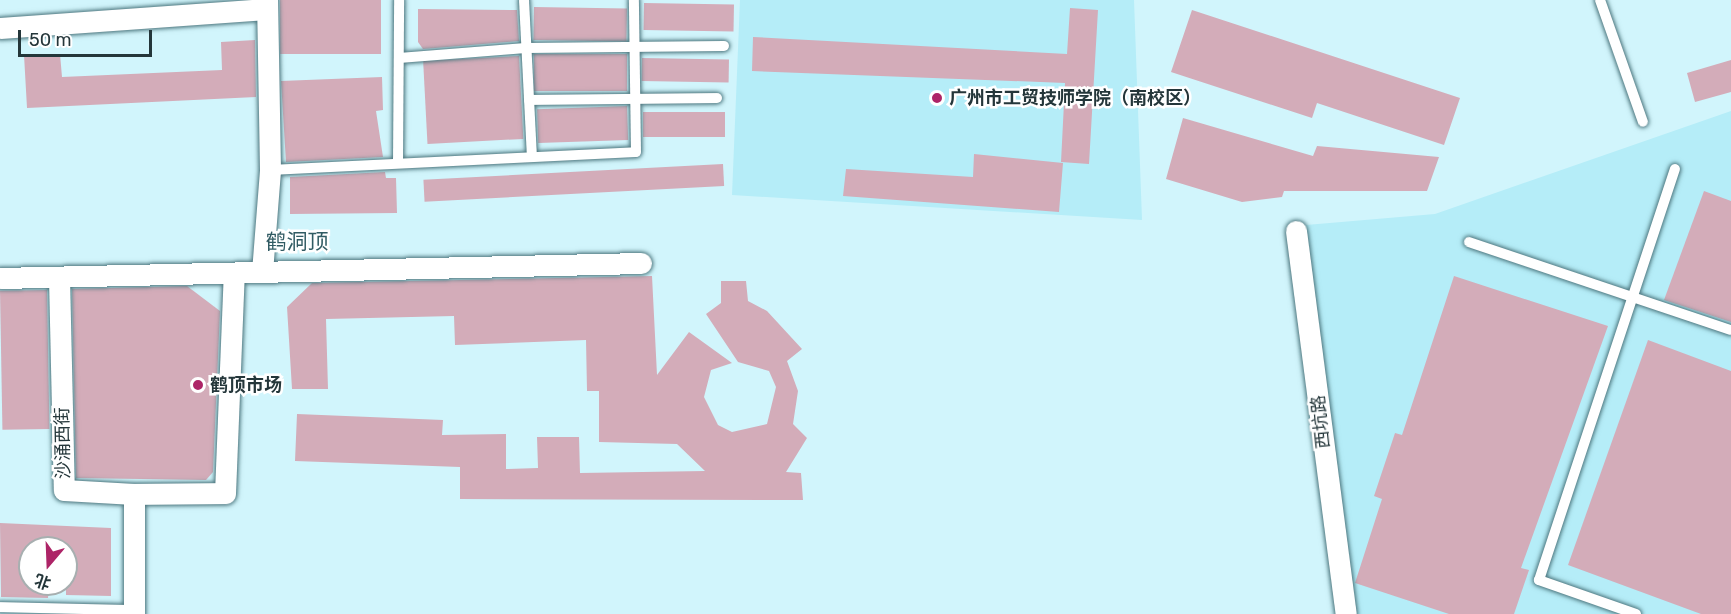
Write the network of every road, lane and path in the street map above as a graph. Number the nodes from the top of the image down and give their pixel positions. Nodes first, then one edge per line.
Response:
1 (399, 0) edge
2 (404, 0) edge
3 (524, 0) edge
4 (634, 0) edge
5 (1600, 0) edge
6 (266, 4) edge
7 (0, 28) edge
8 (634, 46) junction
9 (724, 46) dead end
10 (526, 48) junction
11 (399, 58) junction
12 (634, 98) junction
13 (717, 98) dead end
14 (529, 100) junction
15 (1643, 122) dead end
16 (532, 156) junction
17 (398, 162) junction
18 (1676, 169) dead end
19 (270, 170) junction
20 (1296, 231) dead end
21 (1469, 242) dead end
22 (641, 263) dead end
23 (262, 272) junction
24 (234, 273) junction
25 (59, 277) junction
26 (0, 278) edge
27 (1633, 297) junction
28 (1731, 330) edge
29 (134, 494) junction
30 (0, 607) edge
31 (134, 612) edge
32 (1346, 614) edge
33 (1636, 614) edge

1 - 2 lane
1 - 11 lane
3 - 10 lane
4 - 8 lane
5 - 15 lane
6 - 7 street
6 - 19 street
8 - 9 lane
8 - 10 lane
8 - 12 lane
10 - 11 lane
10 - 14 lane
11 - 17 lane
12 - 13 lane
12 - 14 lane
12 - 16 lane
14 - 16 lane
16 - 17 lane
17 - 19 lane
18 - 27 lane
19 - 23 street
20 - 32 street, 西坑路
21 - 27 lane
22 - 23 street
23 - 24 street
24 - 25 street
24 - 29 street
25 - 26 street
25 - 29 street, 沙涌西街
27 - 28 lane
27 - 33 lane
29 - 31 street
30 - 31 lane

